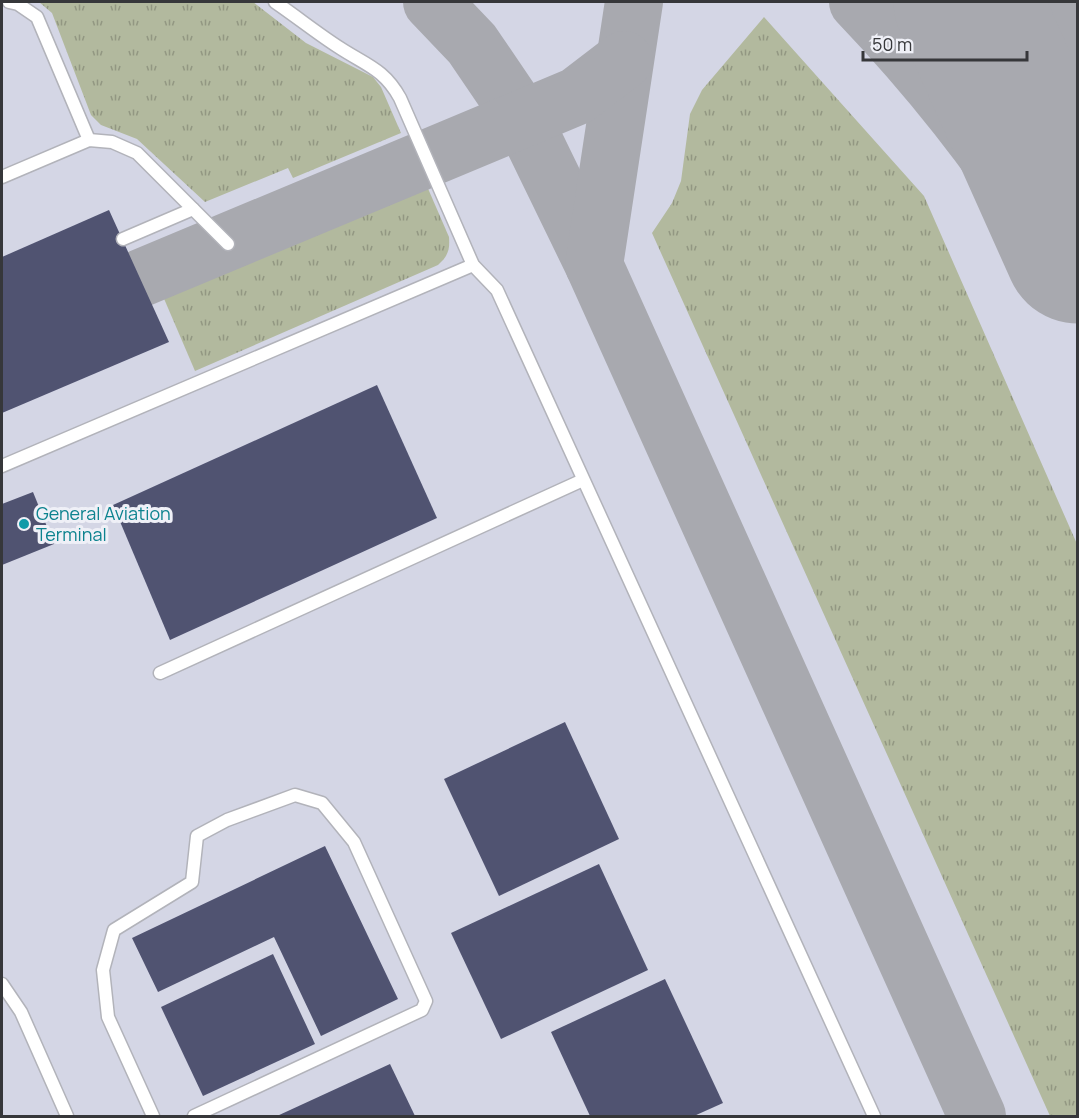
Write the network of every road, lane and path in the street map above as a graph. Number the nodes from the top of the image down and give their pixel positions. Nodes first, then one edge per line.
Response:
1 (5, 2) edge
2 (275, 2) edge
3 (89, 140) junction
4 (2, 177) edge
5 (193, 209) junction
6 (123, 239) dead end
7 (228, 244) dead end
8 (473, 265) junction
9 (2, 466) edge
10 (583, 480) junction
11 (160, 673) dead end
12 (2, 984) edge
13 (67, 1116) edge
14 (153, 1116) edge
15 (194, 1116) edge
16 (874, 1116) edge

1 - 3 lane
2 - 8 lane
3 - 4 lane
3 - 5 lane
5 - 6 lane
5 - 7 lane
8 - 9 lane
8 - 10 lane
10 - 11 lane
10 - 16 lane
12 - 13 lane
14 - 15 lane

